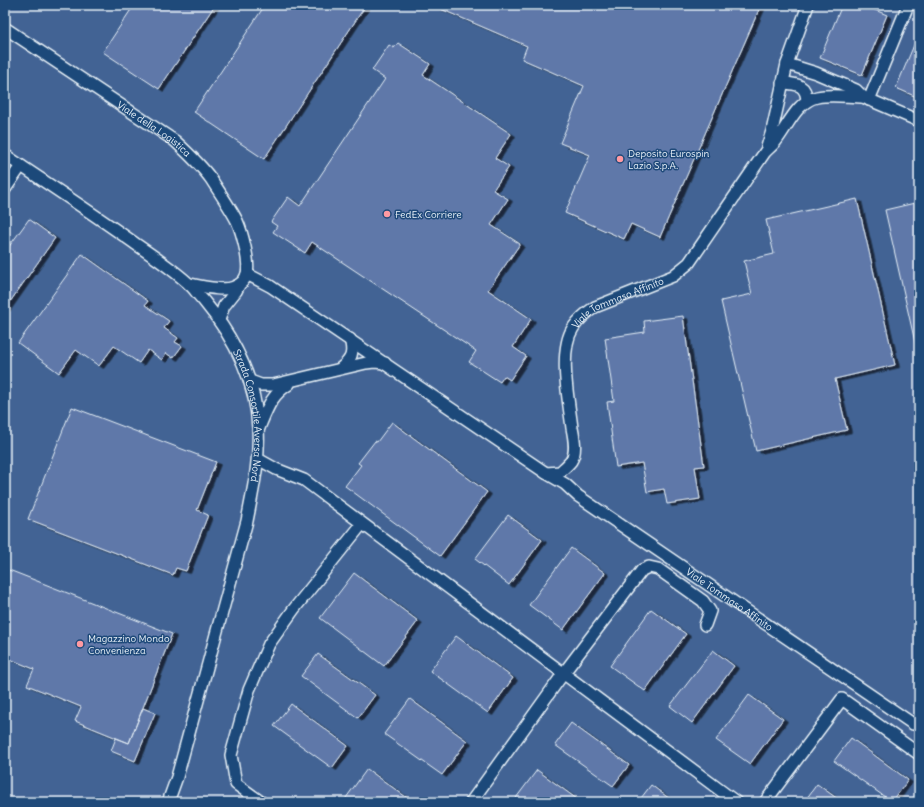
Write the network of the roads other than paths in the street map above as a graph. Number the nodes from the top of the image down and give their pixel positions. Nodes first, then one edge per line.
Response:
1 (808, 5) edge
2 (908, 5) edge
3 (5, 28) edge
4 (787, 64) junction
5 (816, 73) junction
6 (783, 82) junction
7 (866, 99) junction
8 (807, 101) junction
9 (919, 120) edge
10 (765, 152) junction
11 (5, 155) edge
12 (21, 166) junction
13 (5, 189) edge
14 (247, 274) junction
15 (189, 284) junction
16 (239, 285) junction
17 (219, 320) junction
18 (350, 339) junction
19 (386, 363) junction
20 (341, 368) junction
21 (250, 381) junction
22 (295, 381) junction
23 (258, 428) junction
24 (258, 459) junction
25 (276, 470) junction
26 (546, 473) junction
27 (255, 484) junction
28 (362, 524) junction
29 (705, 625) dead end
30 (563, 674) junction
31 (913, 724) dead end
32 (919, 754) edge
33 (177, 777) junction
34 (168, 802) edge
35 (174, 802) edge
36 (261, 802) edge
37 (471, 802) edge
38 (736, 802) edge
39 (765, 802) edge

1 - 4 street, Viale Tommaso Affinito
2 - 7 street
3 - 14 street, Viale della Logistica
4 - 5 street
4 - 6 street, Viale Tommaso Affinito
5 - 6 street
5 - 7 street
6 - 8 street
6 - 10 street, Viale Tommaso Affinito
7 - 8 street
7 - 9 street
8 - 10 street, Viale Tommaso Affinito
10 - 26 street, Viale Tommaso Affinito
11 - 12 street, Strada Consortile Aversa Nord
12 - 13 street
12 - 15 street, Strada Consortile Aversa Nord
14 - 16 street
14 - 18 street, Viale Tommaso Affinito
15 - 16 street
15 - 17 street, Strada Consortile Aversa Nord
16 - 17 street
17 - 21 street, Strada Consortile Aversa Nord
18 - 19 street, Viale Tommaso Affinito
18 - 20 street
19 - 20 street
19 - 26 street, Viale Tommaso Affinito
20 - 22 street
21 - 22 street
21 - 23 street, Strada Consortile Aversa Nord
22 - 23 street
23 - 24 street, Strada Consortile Aversa Nord
24 - 25 street
24 - 27 street, Strada Consortile Aversa Nord
25 - 27 street
25 - 28 street
26 - 31 street, Viale Tommaso Affinito
27 - 33 street, Strada Consortile Aversa Nord
28 - 30 street
28 - 36 street
29 - 30 street
30 - 37 street
30 - 38 street
32 - 39 street
33 - 34 street, Strada Consortile Aversa Nord
33 - 35 street, Strada Consortile Aversa Nord

